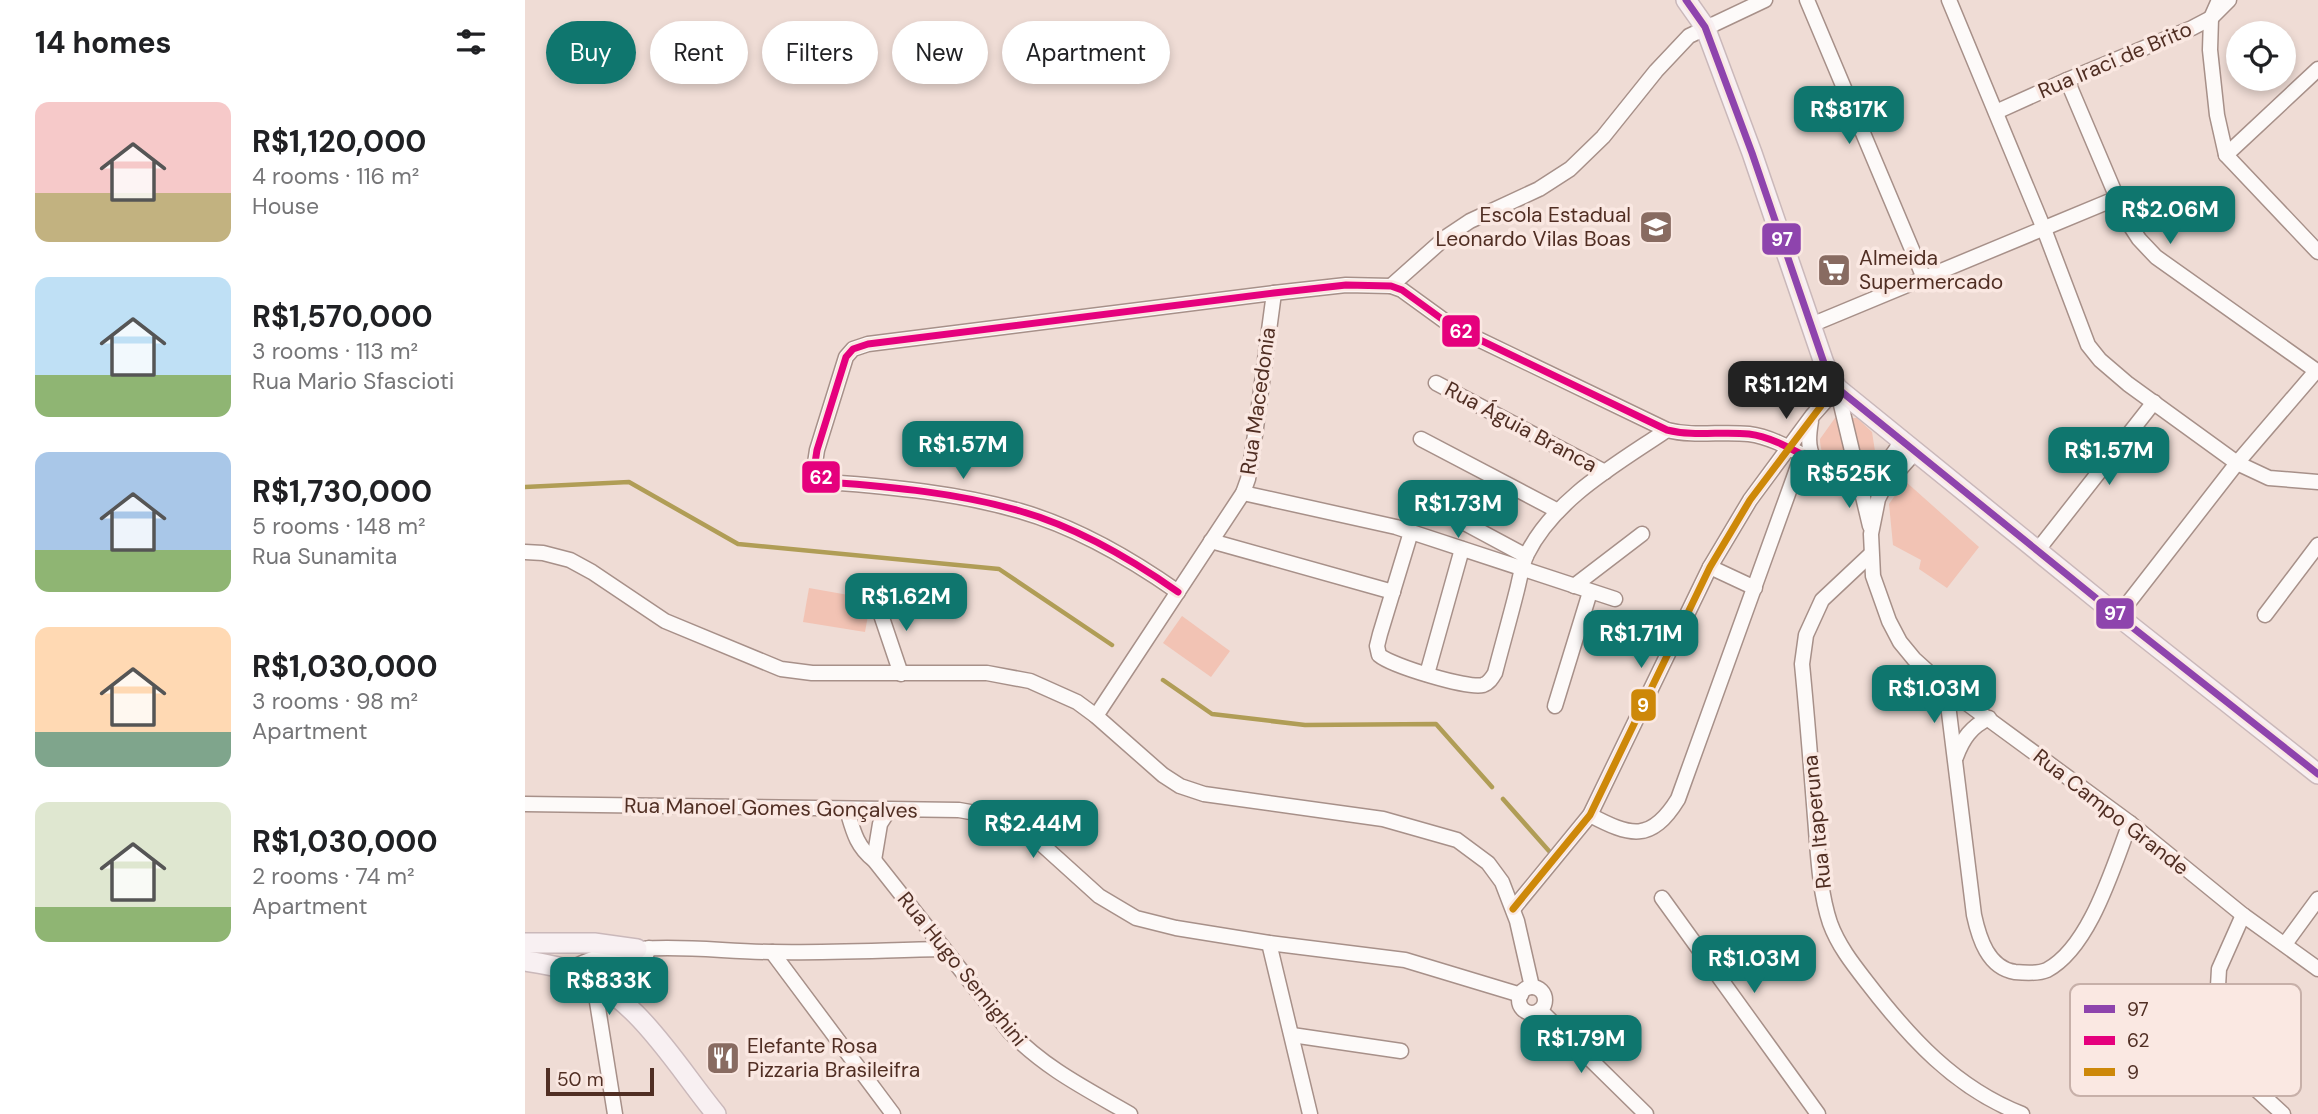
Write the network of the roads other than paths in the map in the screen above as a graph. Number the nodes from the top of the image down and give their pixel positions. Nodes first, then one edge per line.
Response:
1 (1686, 0) edge
2 (1765, 0) edge
3 (1807, 0) edge
4 (1949, 0) edge
5 (2219, 0) edge
6 (2229, 0) edge
7 (2211, 18) junction
8 (1705, 27) junction
9 (2316, 75) edge
10 (2067, 80) junction
11 (1996, 112) junction
12 (2226, 155) junction
13 (2117, 198) junction
14 (2044, 229) junction
15 (2318, 252) edge
16 (1924, 278) junction
17 (1391, 286) junction
18 (1274, 293) junction
19 (1811, 326) junction
20 (2317, 371) edge
21 (1436, 383) dead end
22 (1837, 388) junction
23 (2154, 402) junction
24 (1812, 416) junction
25 (1667, 430) junction
26 (1421, 439) dead end
27 (1910, 445) junction
28 (1789, 447) junction
29 (1808, 458) junction
30 (2237, 463) junction
31 (1605, 472) junction
32 (1767, 478) junction
33 (1859, 479) junction
34 (2318, 482) edge
35 (1407, 492) dead end
36 (1788, 492) junction
37 (1243, 493) junction
38 (1558, 511) junction
39 (1411, 532) junction
40 (1641, 534) dead end
41 (1871, 534) junction
42 (1211, 541) junction
43 (2318, 545) edge
44 (1462, 549) junction
45 (2037, 551) junction
46 (525, 552) edge
47 (1871, 554) junction
48 (1524, 563) junction
49 (1710, 567) junction
50 (1574, 586) junction
51 (1755, 588) junction
52 (1178, 592) junction
53 (1393, 592) junction
54 (1590, 592) junction
55 (1615, 599) dead end
56 (877, 603) dead end
57 (2265, 615) dead end
58 (2118, 616) junction
59 (901, 674) junction
60 (1427, 674) junction
61 (1946, 688) junction
62 (1555, 706) dead end
63 (1096, 716) junction
64 (1989, 718) junction
65 (1956, 758) junction
66 (2318, 774) edge
67 (525, 804) edge
68 (847, 810) junction
69 (889, 810) junction
70 (1590, 815) junction
71 (2130, 823) junction
72 (874, 860) junction
73 (1662, 898) dead end
74 (2318, 899) edge
75 (1513, 909) junction
76 (2243, 915) junction
77 (525, 943) edge
78 (1269, 943) junction
79 (2285, 944) junction
80 (643, 949) junction
81 (943, 949) junction
82 (772, 952) junction
83 (525, 961) edge
84 (2318, 968) edge
85 (568, 970) junction
86 (594, 983) junction
87 (2218, 984) edge
88 (1527, 991) junction
89 (626, 1005) junction
90 (1292, 1035) junction
91 (1401, 1051) dead end
92 (2263, 1096) edge
93 (615, 1114) edge
94 (716, 1114) edge
95 (893, 1114) edge
96 (1130, 1114) edge
97 (1310, 1114) edge
98 (1646, 1114) edge
99 (1818, 1114) edge
100 (2022, 1114) edge
101 (2283, 1114) edge

1 - 8 main road
2 - 8 street
3 - 16 street
4 - 11 street
5 - 7 street
6 - 7 street, Rua Iraci de Brito
7 - 10 street, Rua Iraci de Brito
7 - 12 street
8 - 17 street
8 - 19 main road
9 - 12 street
10 - 11 street, Rua Iraci de Brito
10 - 13 street
11 - 14 street
12 - 15 street
13 - 14 street
13 - 20 street
14 - 16 street
14 - 23 street
16 - 19 street
17 - 18 street
17 - 25 street
18 - 37 street, Rua Macedonia
18 - 52 street
19 - 22 main road
20 - 30 street
21 - 31 street, Rua Águia Branca
22 - 24 street
22 - 27 main road
22 - 33 street, Rua Campo Grande
23 - 30 street
23 - 45 street
24 - 28 street
24 - 29 street
25 - 28 street
25 - 31 street
26 - 38 street
27 - 33 street
27 - 41 street, Rua Campo Grande
27 - 45 main road
28 - 29 street
28 - 32 street
29 - 33 street
29 - 36 street
30 - 34 street
30 - 58 street
31 - 38 street
32 - 36 street
32 - 49 street
33 - 41 street, Rua Campo Grande
35 - 48 street
36 - 51 street
37 - 39 street
37 - 42 street, Rua Macedonia
38 - 48 street
39 - 44 street
39 - 53 street
40 - 50 street
41 - 47 street, Rua Campo Grande
42 - 52 street, Rua Macedonia
42 - 53 street
43 - 57 street
44 - 48 street
44 - 60 street
45 - 58 main road
46 - 59 street
47 - 61 street, Rua Campo Grande
47 - 100 street, Rua Itaperuna
48 - 50 street
48 - 60 street
49 - 51 street
49 - 70 street
50 - 54 street
51 - 70 street
52 - 63 street, Rua Macedonia
53 - 60 street
54 - 55 street
54 - 62 street
56 - 59 street
58 - 66 main road
59 - 63 street
61 - 64 street, Rua Campo Grande
61 - 65 street
63 - 75 street
64 - 65 street
64 - 71 street, Rua Campo Grande
65 - 71 street
67 - 68 street, Rua Manoel Gomes Gonçalves
68 - 69 street, Rua Manoel Gomes Gonçalves
68 - 72 street, Rua Hugo Semighini
69 - 72 street
69 - 78 street, Rua Manoel Gomes Gonçalves
70 - 75 street
71 - 76 street, Rua Campo Grande
72 - 81 street, Rua Hugo Semighini
73 - 99 street
74 - 79 street
75 - 88 street
76 - 79 street, Rua Campo Grande
76 - 87 street
77 - 80 main road
78 - 88 street, Rua Manoel Gomes Gonçalves
78 - 90 street
79 - 84 street, Rua Campo Grande
80 - 82 street
80 - 85 street
80 - 89 street
81 - 82 street
81 - 96 street, Rua Hugo Semighini
82 - 95 street
83 - 85 main road
85 - 86 main road
86 - 89 main road
86 - 93 street
88 - 98 street
89 - 94 main road
90 - 91 street
90 - 97 street
92 - 101 street

